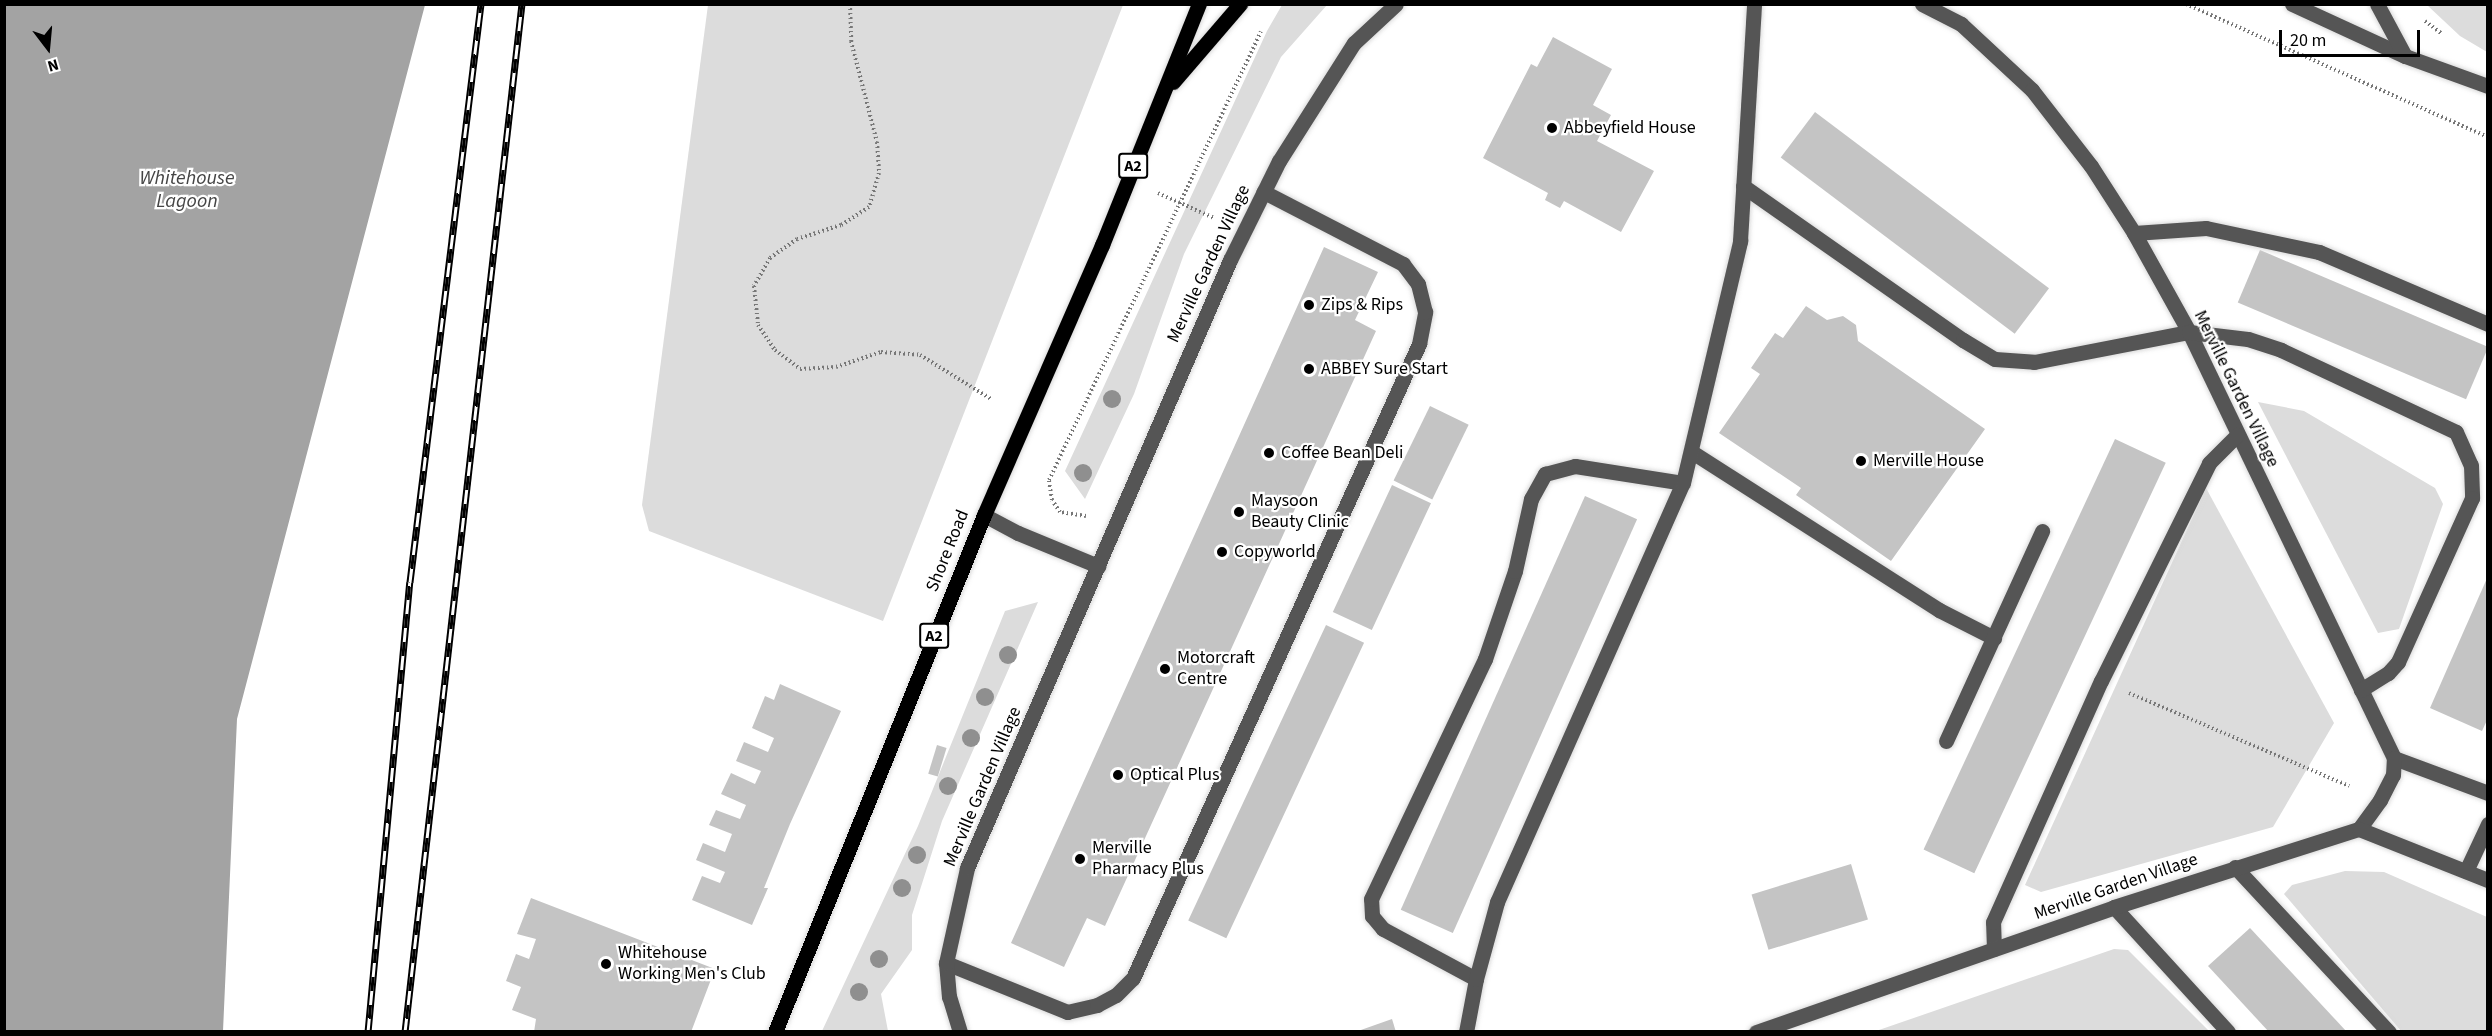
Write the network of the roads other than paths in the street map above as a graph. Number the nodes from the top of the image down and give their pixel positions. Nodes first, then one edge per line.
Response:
1 (1199, 4) edge
2 (1240, 4) edge
3 (1396, 4) edge
4 (1754, 4) edge
5 (1922, 4) edge
6 (2292, 4) edge
7 (2377, 4) edge
8 (2405, 56) junction
9 (2487, 86) edge
10 (1167, 88) junction
11 (1743, 186) junction
12 (1264, 192) junction
13 (2134, 233) junction
14 (2487, 324) edge
15 (2189, 332) junction
16 (2236, 435) junction
17 (1692, 452) junction
18 (1683, 483) junction
19 (984, 515) junction
20 (2042, 531) dead end
21 (1098, 566) junction
22 (1994, 638) junction
23 (2361, 690) junction
24 (1946, 741) dead end
25 (2394, 758) junction
26 (2487, 793) edge
27 (2487, 824) edge
28 (2359, 829) junction
29 (2235, 867) junction
30 (2466, 871) junction
31 (2487, 880) edge
32 (2114, 907) junction
33 (1994, 949) junction
34 (946, 963) junction
35 (1476, 979) junction
36 (775, 1032) edge
37 (960, 1032) edge
38 (1466, 1032) edge
39 (1756, 1032) edge
40 (2228, 1032) edge
41 (2389, 1032) edge

1 - 10 main road, Shore Road / A2
2 - 10 main road, Shore Road / A2
3 - 12 street, Merville Garden Village
4 - 11 street
5 - 13 street, Merville Garden Village
6 - 8 street
7 - 8 street
8 - 9 street
10 - 19 main road, Shore Road / A2
11 - 15 street
11 - 17 street
12 - 21 street, Merville Garden Village
12 - 34 street
13 - 14 street
13 - 15 street, Merville Garden Village
15 - 16 street, Merville Garden Village
15 - 23 street
16 - 23 street, Merville Garden Village
16 - 33 street
17 - 18 street
17 - 22 street
18 - 35 street
18 - 35 street
19 - 21 street
19 - 36 main road, Shore Road / A2
20 - 22 street
21 - 34 street, Merville Garden Village
22 - 24 street
23 - 25 street, Merville Garden Village
25 - 26 street
25 - 28 street
27 - 30 street
28 - 29 street, Merville Garden Village
28 - 30 street
29 - 32 street, Merville Garden Village
29 - 41 street
30 - 31 street
32 - 33 street, Merville Garden Village
32 - 40 street
33 - 39 street, Merville Garden Village
34 - 37 street, Merville Garden Village
35 - 38 street

